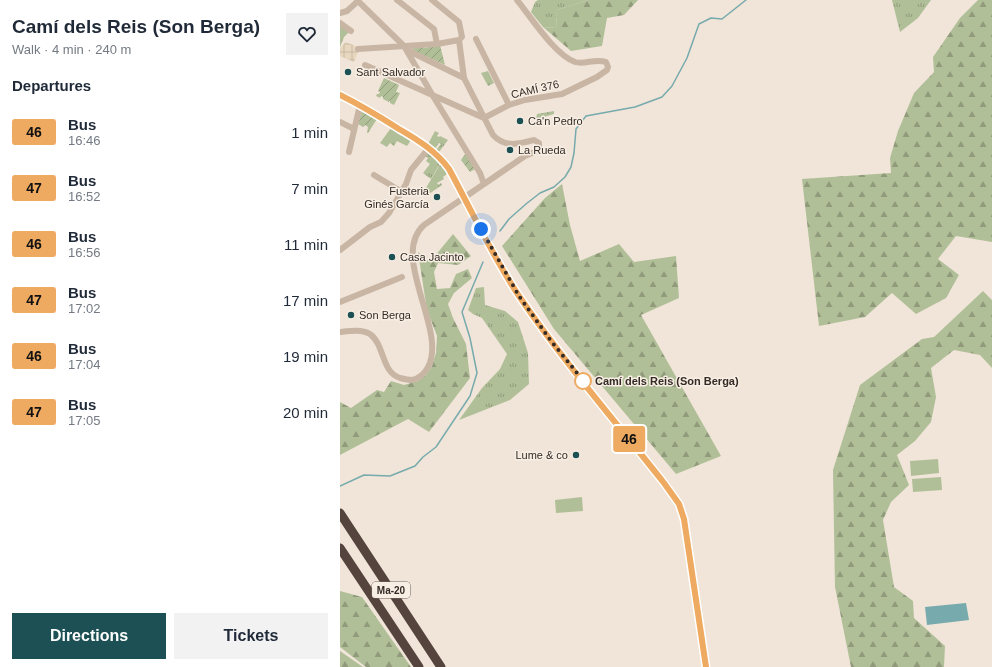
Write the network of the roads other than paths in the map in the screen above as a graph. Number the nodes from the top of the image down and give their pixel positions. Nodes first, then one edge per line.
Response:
1 (358, 0) edge
2 (397, 0) edge
3 (432, 0) edge
4 (518, 0) edge
5 (340, 13) edge
6 (340, 23) edge
7 (351, 31) dead end
8 (476, 39) dead end
9 (459, 40) junction
10 (437, 44) junction
11 (404, 46) junction
12 (358, 49) dead end
13 (365, 65) dead end
14 (464, 78) junction
15 (340, 95) edge
16 (433, 96) junction
17 (360, 105) junction
18 (509, 105) junction
19 (484, 118) junction
20 (340, 122) edge
21 (354, 129) junction
22 (429, 148) junction
23 (349, 152) dead end
24 (480, 172) junction
25 (374, 175) dead end
26 (484, 184) junction
27 (402, 192) junction
28 (470, 194) junction
29 (464, 198) junction
30 (340, 250) edge
31 (402, 278) dead end
32 (340, 302) edge
33 (340, 332) edge
34 (340, 513) edge
35 (340, 548) edge
36 (419, 667) edge
37 (441, 667) edge
38 (706, 667) edge

1 - 5 street
1 - 11 street
2 - 10 street
3 - 9 street
4 - 18 street, CAMÍ 376
6 - 7 street
8 - 18 street
9 - 10 street
9 - 14 street
10 - 11 street
11 - 12 street
11 - 14 street
11 - 16 street
13 - 16 street
14 - 19 street
15 - 17 street
16 - 19 street
16 - 24 street
17 - 21 street
17 - 22 street
18 - 19 street, CAMÍ 376
19 - 26 street
20 - 21 street
21 - 23 street
22 - 27 street
22 - 29 street
24 - 26 street
24 - 28 street
25 - 27 street
26 - 28 street
27 - 30 street
28 - 29 street
29 - 33 street
29 - 38 street
31 - 32 street
34 - 37 highway, Ma-20
35 - 36 highway, Ma-20

